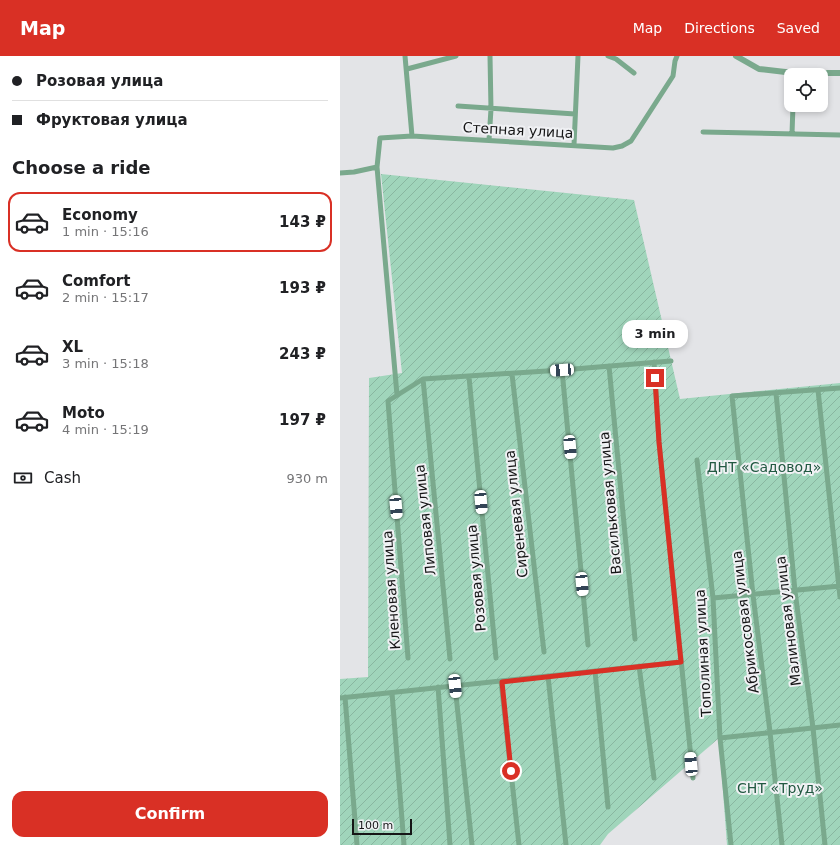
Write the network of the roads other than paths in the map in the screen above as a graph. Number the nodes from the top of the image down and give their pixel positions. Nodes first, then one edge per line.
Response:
1 (405, 56) edge
2 (456, 56) edge
3 (490, 56) edge
4 (578, 56) edge
5 (608, 56) edge
6 (677, 56) edge
7 (736, 56) edge
8 (407, 69) junction
9 (634, 73) dead end
10 (784, 73) edge
11 (828, 73) edge
12 (840, 73) edge
13 (458, 106) dead end
14 (491, 109) junction
15 (793, 112) edge
16 (575, 114) junction
17 (703, 132) dead end
18 (792, 134) junction
19 (840, 135) edge
20 (412, 136) junction
21 (488, 140) junction
22 (574, 145) junction
23 (377, 167) junction
24 (340, 172) edge
25 (671, 361) dead end
26 (654, 362) junction
27 (609, 366) junction
28 (562, 370) junction
29 (512, 374) junction
30 (469, 377) junction
31 (423, 379) junction
32 (840, 388) edge
33 (818, 390) junction
34 (776, 394) junction
35 (397, 395) junction
36 (698, 460) dead end
37 (840, 586) edge
38 (795, 591) junction
39 (753, 595) junction
40 (840, 597) edge
41 (713, 598) junction
42 (635, 639) dead end
43 (588, 645) dead end
44 (544, 652) dead end
45 (408, 658) dead end
46 (496, 658) dead end
47 (450, 659) dead end
48 (681, 662) junction
49 (639, 666) junction
50 (595, 671) junction
51 (548, 676) junction
52 (502, 682) junction
53 (455, 686) junction
54 (438, 687) junction
55 (392, 693) junction
56 (342, 698) edge
57 (840, 725) edge
58 (813, 728) junction
59 (770, 732) junction
60 (720, 738) junction
61 (654, 778) dead end
62 (693, 778) dead end
63 (608, 807) dead end
64 (357, 845) edge
65 (404, 845) edge
66 (450, 845) edge
67 (472, 845) edge
68 (519, 845) edge
69 (566, 845) edge
70 (731, 845) edge
71 (782, 845) edge
72 (825, 845) edge

1 - 8 street
2 - 8 street
3 - 14 street
4 - 16 street
5 - 9 street
6 - 22 street, Степная улица
7 - 10 street
8 - 20 street
11 - 12 street
13 - 14 street
14 - 16 street
14 - 21 street
15 - 18 street
16 - 22 street
17 - 18 street
18 - 19 street
20 - 21 street, Степная улица
20 - 23 street, Степная улица
21 - 22 street, Степная улица
23 - 24 street
23 - 35 street
25 - 26 street
26 - 27 street
26 - 48 street
27 - 28 street
27 - 42 street, Васильковая улица
28 - 29 street
28 - 43 street
29 - 30 street
29 - 44 street, Сиреневая улица
30 - 31 street
30 - 46 street, Розовая улица
31 - 35 street
31 - 47 street, Липовая улица
32 - 33 street
33 - 34 street
33 - 37 street
34 - 38 street, Малиновая улица
34 - 39 street, Абрикосовая улица
35 - 45 street, Кленовая улица
36 - 41 street, Тополиная улица
37 - 38 street
37 - 40 street
38 - 39 street
38 - 58 street, Малиновая улица
39 - 41 street
39 - 59 street, Абрикосовая улица
41 - 60 street, Тополиная улица
48 - 49 street
48 - 62 street
49 - 50 street
49 - 61 street
50 - 51 street
50 - 63 street
51 - 52 street
51 - 69 street
52 - 53 street
52 - 68 street
53 - 54 street
53 - 67 street
54 - 55 street
54 - 66 street
55 - 56 street
55 - 65 street
56 - 64 street
57 - 58 street
58 - 59 street
58 - 72 street, Малиновая улица
59 - 60 street
59 - 71 street, Абрикосовая улица
60 - 70 street, Тополиная улица

